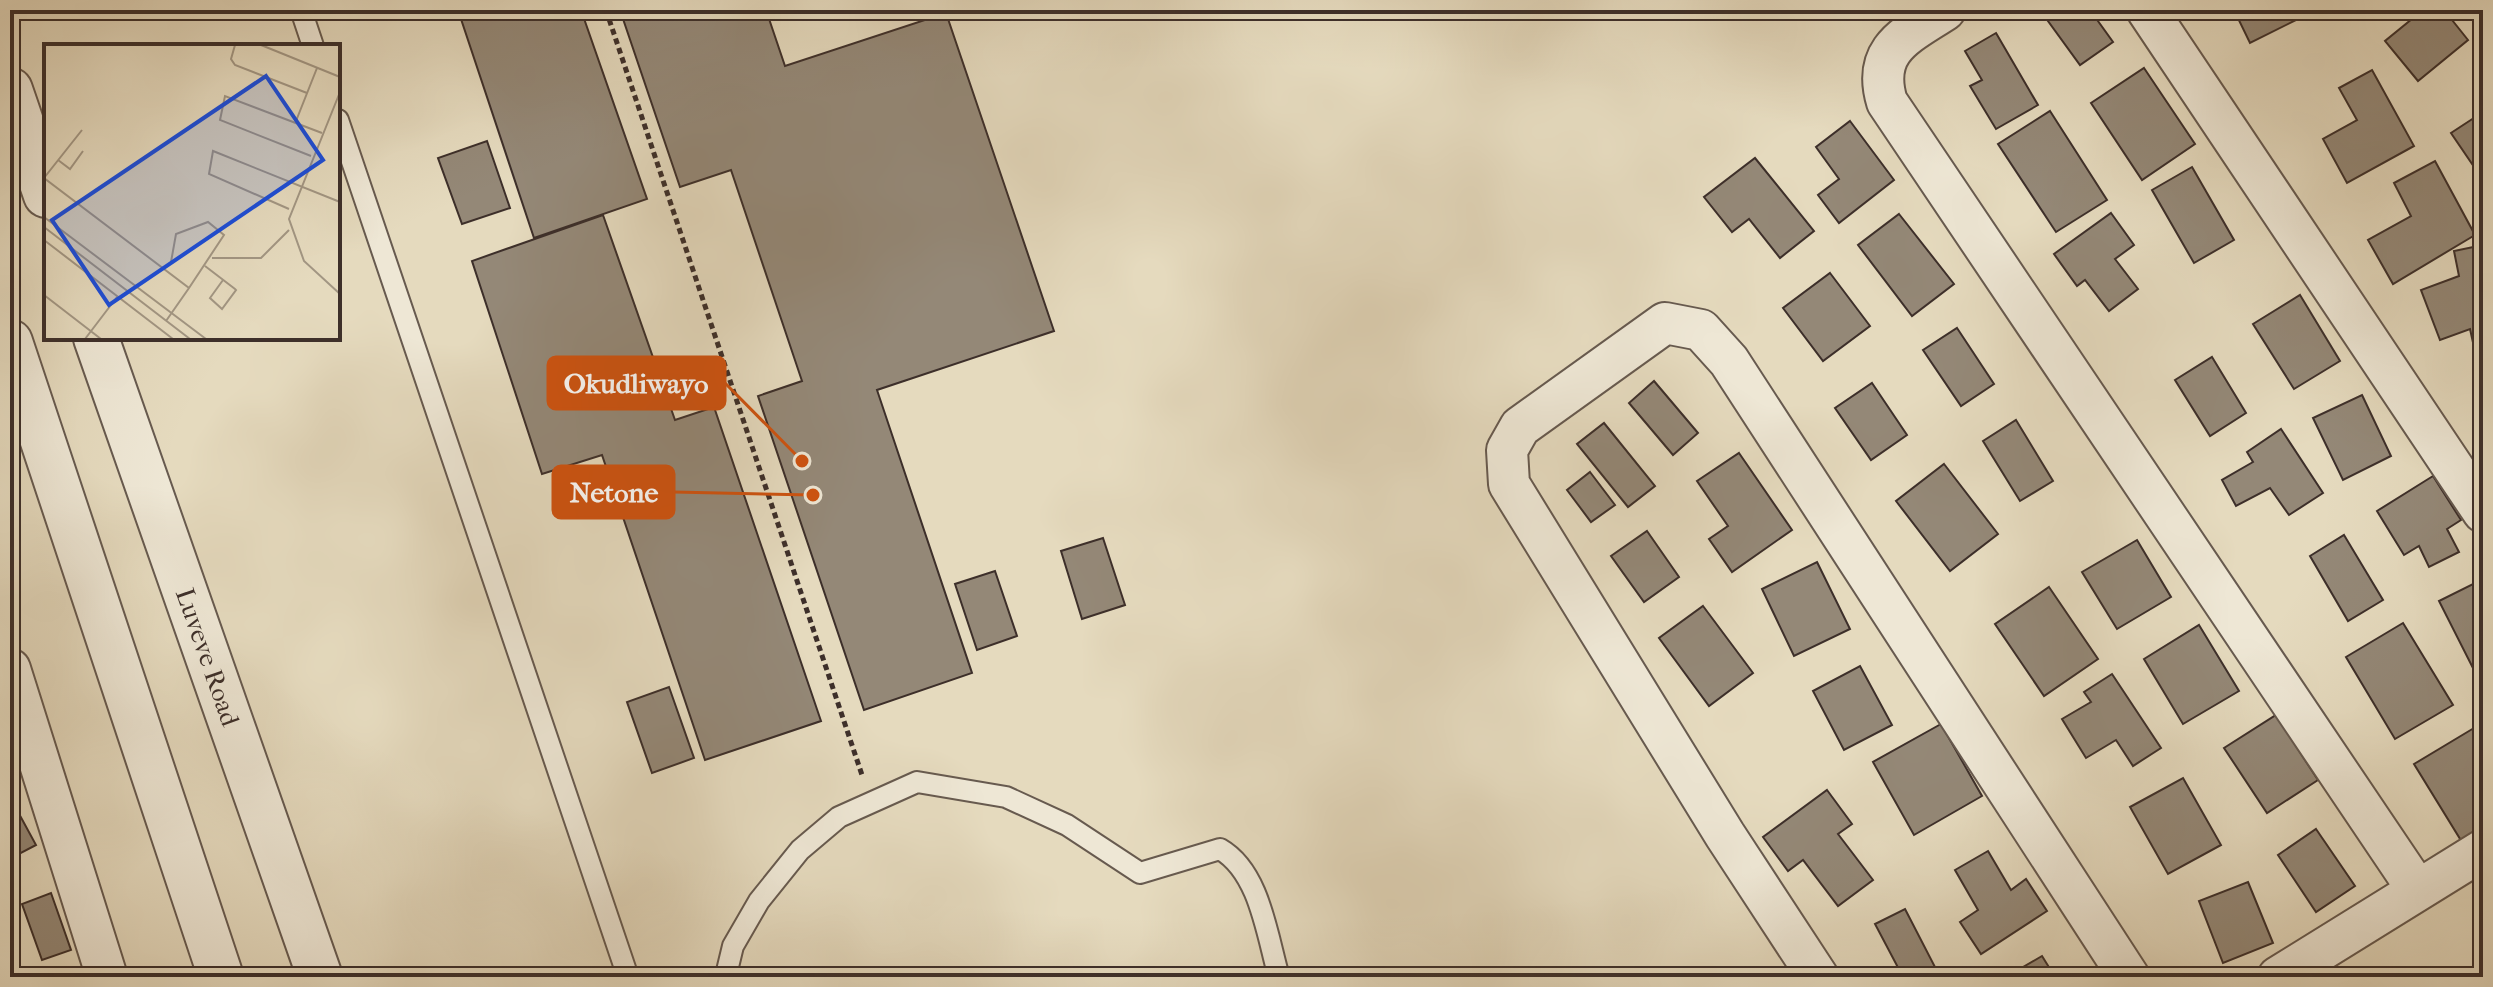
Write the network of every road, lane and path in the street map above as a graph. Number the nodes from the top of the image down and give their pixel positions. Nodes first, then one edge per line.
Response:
1 (301, 10) edge
2 (606, 10) edge
3 (1945, 10) edge
4 (2147, 10) edge
5 (312, 44) edge
6 (10, 90) edge
7 (340, 126) edge
8 (44, 189) edge
9 (97, 340) edge
10 (10, 342) edge
11 (2483, 512) edge
12 (10, 669) edge
13 (871, 802) junction
14 (2483, 850) edge
15 (2417, 889) junction
16 (97, 974) edge
17 (726, 975) edge
18 (221, 977) edge
19 (320, 977) edge
20 (628, 977) edge
21 (1279, 977) edge
22 (1818, 977) edge
23 (2129, 977) edge
24 (2278, 977) edge

1 - 5 lane
2 - 13 path
3 - 15 street
4 - 11 street
6 - 8 street
7 - 20 lane
9 - 19 street, Luveve Road
10 - 18 street
12 - 16 street
13 - 17 lane
13 - 21 lane
14 - 15 street
15 - 24 street
22 - 23 street

